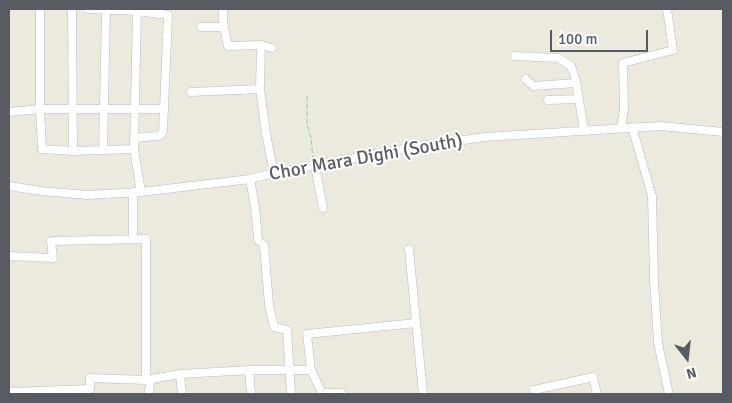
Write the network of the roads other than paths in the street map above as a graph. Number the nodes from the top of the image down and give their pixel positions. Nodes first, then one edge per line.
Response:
1 (40, 9) edge
2 (72, 9) edge
3 (88, 9) edge
4 (223, 9) edge
5 (667, 9) edge
6 (106, 10) junction
7 (137, 11) junction
8 (201, 27) dead end
9 (224, 27) junction
10 (260, 45) junction
11 (272, 48) dead end
12 (515, 56) dead end
13 (526, 79) dead end
14 (576, 83) junction
15 (260, 89) junction
16 (191, 92) dead end
17 (579, 99) junction
18 (548, 100) dead end
19 (40, 109) junction
20 (73, 109) junction
21 (103, 109) junction
22 (135, 109) junction
23 (164, 109) junction
24 (9, 112) edge
25 (632, 127) junction
26 (621, 128) junction
27 (584, 130) junction
28 (723, 132) edge
29 (134, 138) junction
30 (103, 149) junction
31 (134, 149) junction
32 (73, 150) junction
33 (315, 166) junction
34 (274, 173) junction
35 (250, 179) junction
36 (9, 186) edge
37 (137, 192) junction
38 (323, 208) dead end
39 (133, 239) junction
40 (409, 249) dead end
41 (9, 256) edge
42 (416, 323) junction
43 (249, 370) junction
44 (291, 370) junction
45 (311, 370) junction
46 (180, 374) junction
47 (148, 380) junction
48 (534, 390) dead end
49 (9, 392) edge
50 (149, 394) edge
51 (182, 394) edge
52 (251, 394) edge
53 (291, 394) edge
54 (343, 394) edge
55 (421, 394) edge
56 (597, 394) edge
57 (669, 394) edge

1 - 19 street
2 - 20 street
3 - 6 street
4 - 9 street
5 - 26 street
6 - 7 street
6 - 21 street
7 - 22 street
7 - 23 street
8 - 9 street
9 - 10 street
10 - 11 street
10 - 15 street
12 - 14 street
13 - 14 street
14 - 17 street
15 - 16 street
15 - 34 street
17 - 18 street
17 - 27 street
19 - 20 street
19 - 24 street
19 - 32 street
20 - 21 street
20 - 32 street
21 - 22 street
21 - 30 street
22 - 23 street
22 - 29 street
23 - 29 street
25 - 26 street, Chor Mara Dighi (South)
25 - 28 street, Chor Mara Dighi (South)
25 - 57 street
26 - 27 street, Chor Mara Dighi (South)
27 - 33 street, Chor Mara Dighi (South)
29 - 31 street
30 - 31 street
30 - 32 street
31 - 37 street
33 - 34 street, Chor Mara Dighi (South)
33 - 38 street
34 - 35 street, Chor Mara Dighi (South)
35 - 37 street, Chor Mara Dighi (South)
35 - 44 street
36 - 37 street, Chor Mara Dighi (South)
37 - 39 street
39 - 41 street
39 - 47 street
40 - 42 street
42 - 45 street
42 - 55 street
43 - 44 street
43 - 46 street
43 - 52 street
44 - 45 street
44 - 53 street
45 - 54 street
46 - 47 street
46 - 51 street
47 - 49 street
47 - 50 street
48 - 56 street

